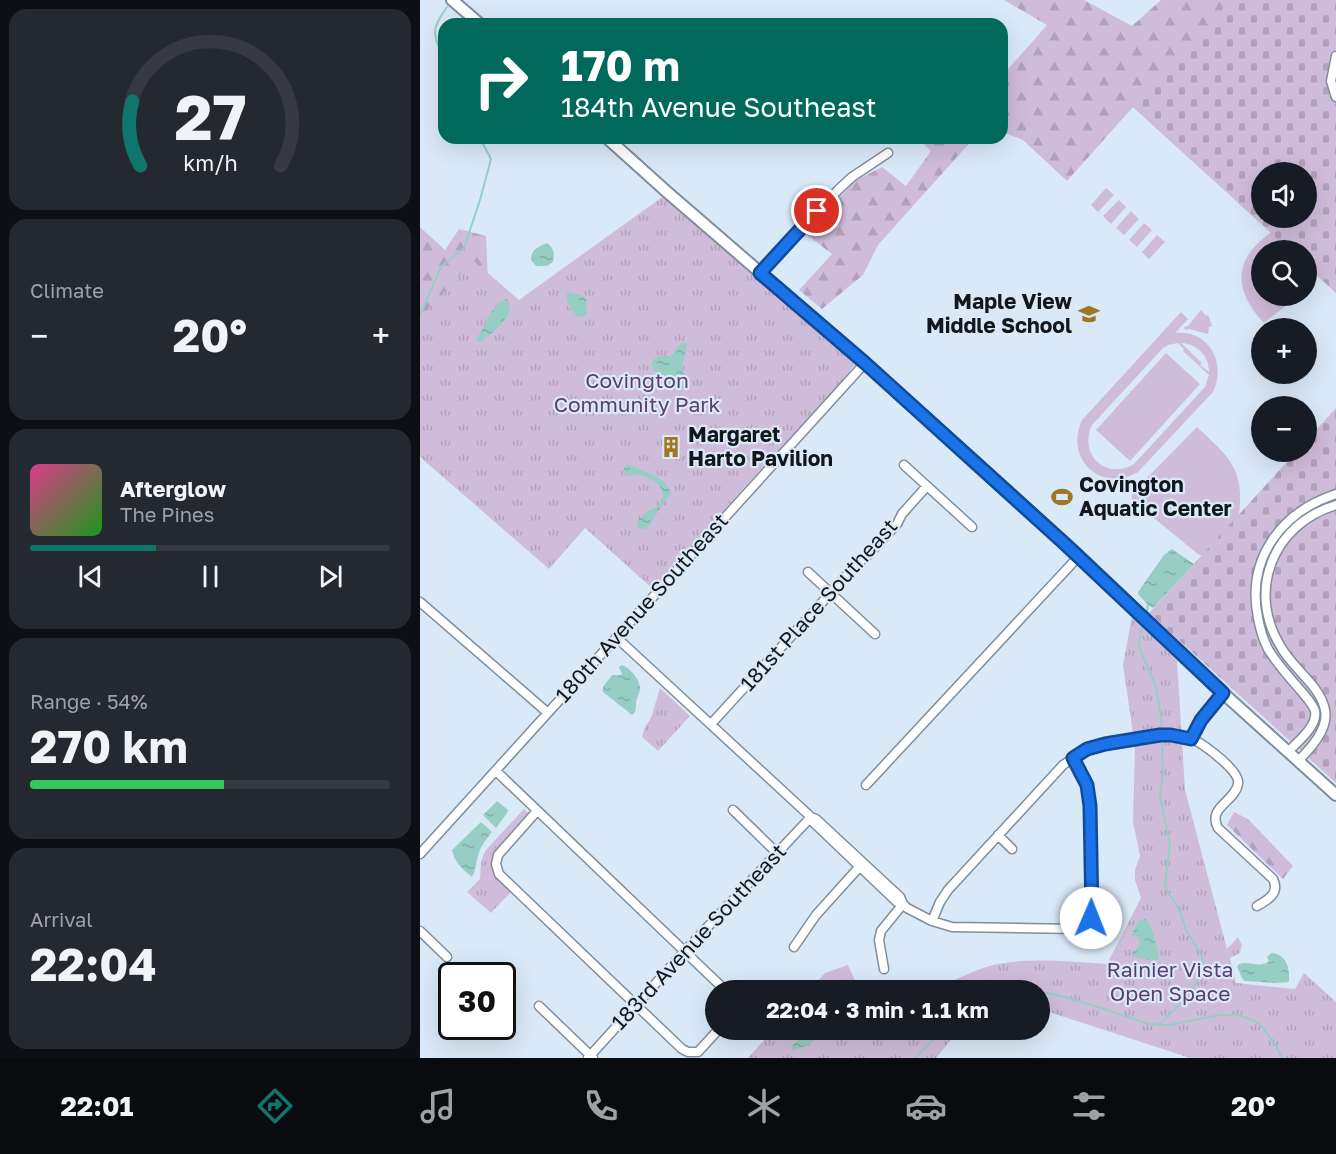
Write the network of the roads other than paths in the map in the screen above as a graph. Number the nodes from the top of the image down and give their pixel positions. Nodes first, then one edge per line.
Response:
1 (452, 0) edge
2 (473, 18) edge
3 (1336, 56) edge
4 (1336, 98) edge
5 (614, 144) edge
6 (888, 153) dead end
7 (760, 273) junction
8 (865, 363) junction
9 (904, 465) dead end
10 (927, 486) junction
11 (1336, 495) edge
12 (1336, 505) edge
13 (972, 527) dead end
14 (1079, 556) junction
15 (807, 572) dead end
16 (831, 594) junction
17 (420, 602) edge
18 (875, 634) dead end
19 (616, 637) junction
20 (1298, 671) junction
21 (1290, 678) junction
22 (1223, 693) junction
23 (548, 713) junction
24 (711, 724) junction
25 (1304, 735) junction
26 (1191, 739) junction
27 (1313, 743) junction
28 (1288, 752) junction
29 (1073, 758) junction
30 (1298, 761) junction
31 (496, 771) junction
32 (866, 785) dead end
33 (1336, 795) edge
34 (733, 810) dead end
35 (537, 811) junction
36 (811, 817) junction
37 (998, 835) junction
38 (1012, 849) dead end
39 (777, 853) junction
40 (420, 854) edge
41 (862, 865) junction
42 (903, 904) junction
43 (1257, 906) dead end
44 (932, 921) junction
45 (420, 931) edge
46 (795, 947) dead end
47 (685, 951) junction
48 (447, 957) dead end
49 (884, 969) dead end
50 (715, 980) edge
51 (636, 1005) junction
52 (539, 1006) dead end
53 (709, 1040) edge
54 (591, 1057) edge

1 - 2 main road
3 - 4 street
5 - 7 main road
6 - 7 street
7 - 8 main road
8 - 14 main road
8 - 19 street, 180th Avenue Southeast
9 - 10 street
10 - 13 street
10 - 16 street, 181st Place Southeast
11 - 21 street
12 - 20 street
14 - 22 main road
14 - 32 street
15 - 16 street
16 - 18 street
16 - 24 street, 181st Place Southeast
17 - 23 street
19 - 23 street, 180th Avenue Southeast
19 - 24 street
20 - 21 street
20 - 27 street
21 - 25 street
22 - 26 street
22 - 28 main road
23 - 31 street, 180th Avenue Southeast
24 - 36 street
25 - 27 street
25 - 28 street
26 - 29 street
26 - 43 street
27 - 30 street
28 - 30 main road
29 - 37 street
29 - 44 street
30 - 33 main road
31 - 35 street
31 - 40 street, 180th Avenue Southeast
34 - 39 street
35 - 47 street
35 - 51 street
36 - 39 street, 183rd Avenue Southeast
36 - 41 street
37 - 38 street
37 - 44 street
39 - 47 street, 183rd Avenue Southeast
41 - 42 street
41 - 46 street
42 - 44 street
42 - 49 street
45 - 48 street
47 - 50 street
47 - 51 street, 183rd Avenue Southeast
51 - 53 street
51 - 54 street, 183rd Avenue Southeast
52 - 54 street

